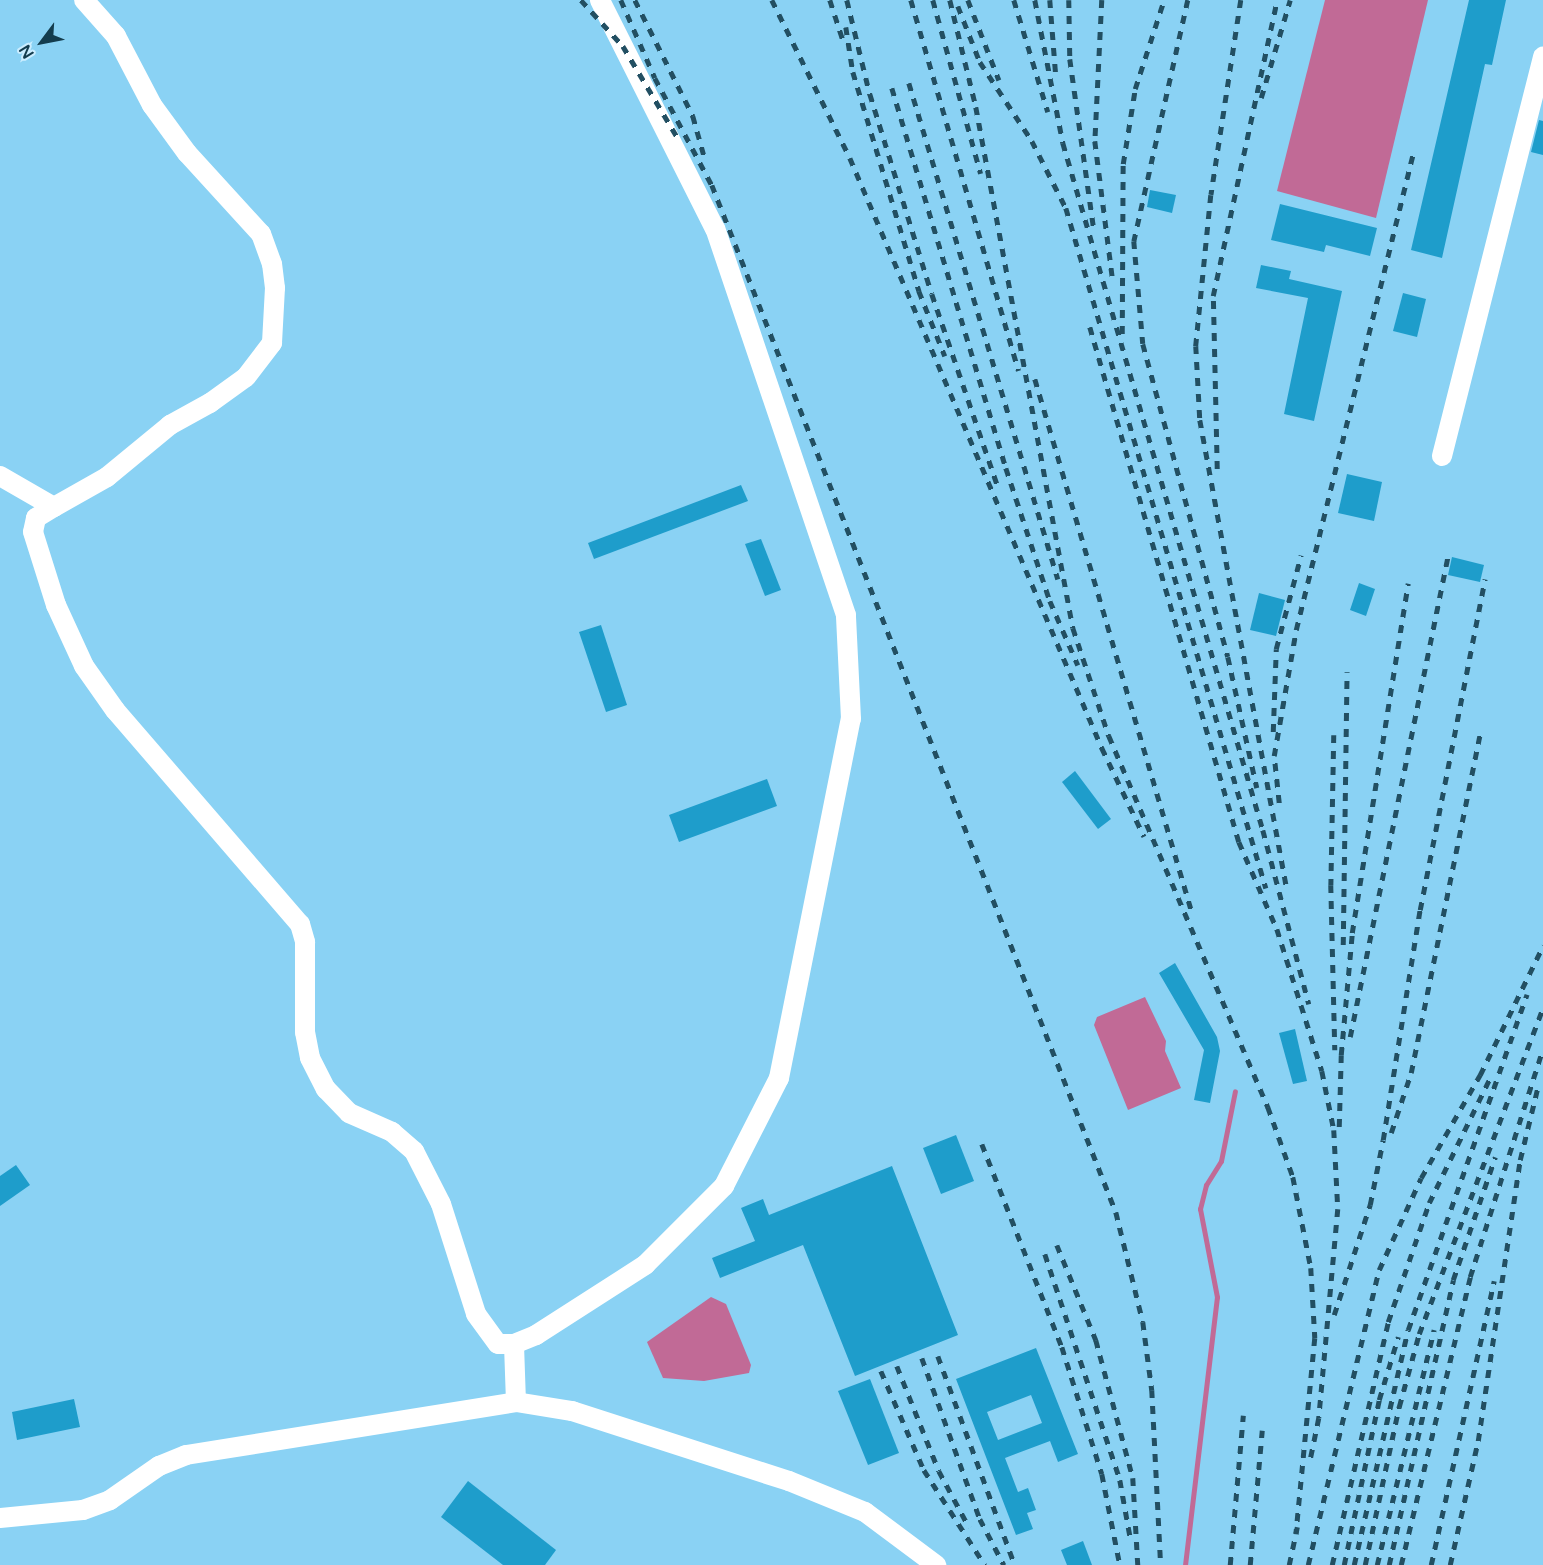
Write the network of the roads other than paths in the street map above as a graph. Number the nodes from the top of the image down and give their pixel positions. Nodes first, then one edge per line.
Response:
1 (84, 0) edge
2 (600, 0) edge
3 (1543, 57) edge
4 (1442, 456) dead end
5 (0, 476) edge
6 (54, 507) junction
7 (514, 1344) junction
8 (516, 1402) junction
9 (0, 1518) edge
10 (936, 1565) edge

1 - 6 street
2 - 7 street
3 - 4 street
5 - 6 street
6 - 7 street
7 - 8 street
8 - 9 street
8 - 10 street

